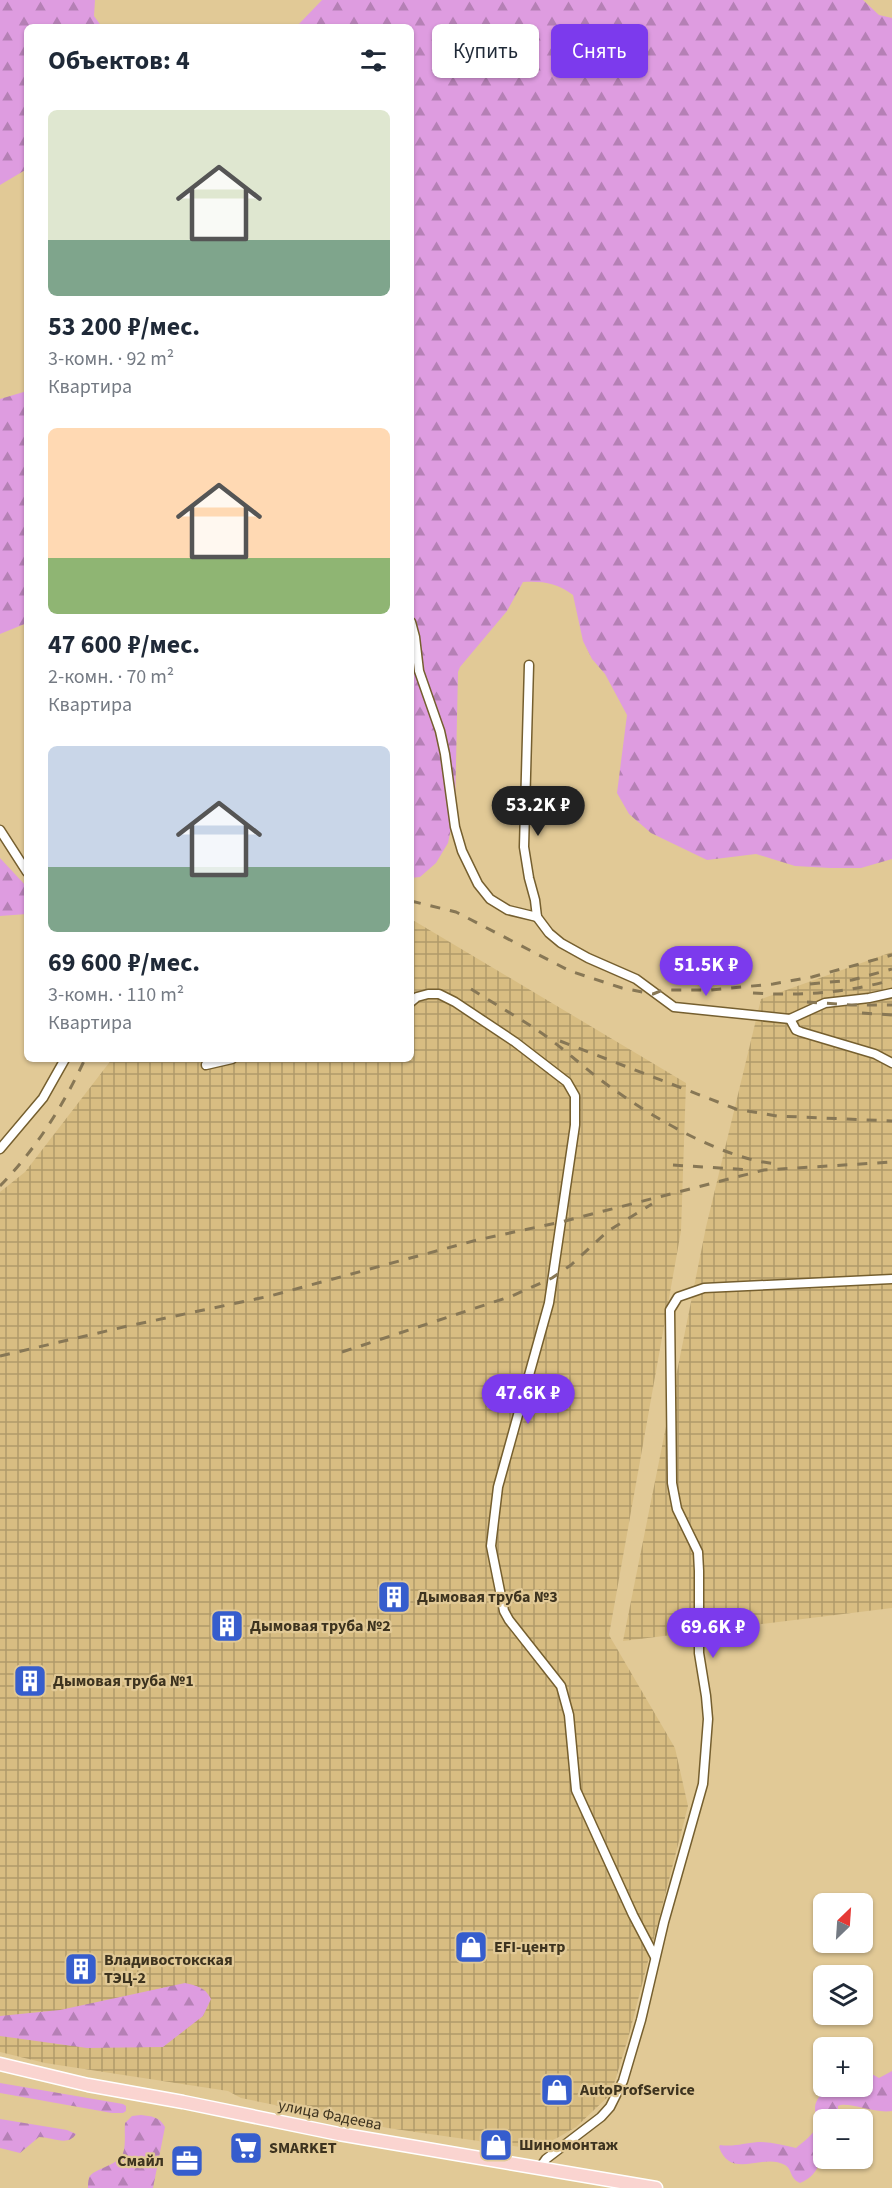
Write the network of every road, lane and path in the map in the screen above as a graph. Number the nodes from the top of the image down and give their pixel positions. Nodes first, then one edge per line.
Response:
1 (414, 633) edge
2 (529, 665) dead end
3 (0, 830) edge
4 (24, 867) edge
5 (537, 917) junction
6 (892, 993) edge
7 (414, 1000) edge
8 (790, 1019) junction
9 (62, 1062) edge
10 (219, 1062) edge
11 (892, 1063) edge
12 (206, 1065) dead end
13 (0, 1149) edge
14 (892, 1279) edge
15 (655, 1957) junction
16 (0, 2064) edge
17 (539, 2169) junction
18 (656, 2188) edge

1 - 5 street
2 - 5 street
3 - 4 street
5 - 8 street
6 - 8 street
7 - 15 street
8 - 11 street
9 - 13 street
10 - 12 street
14 - 15 street
15 - 17 street
16 - 17 main road, улица Фадеева
17 - 18 main road, улица Фадеева

